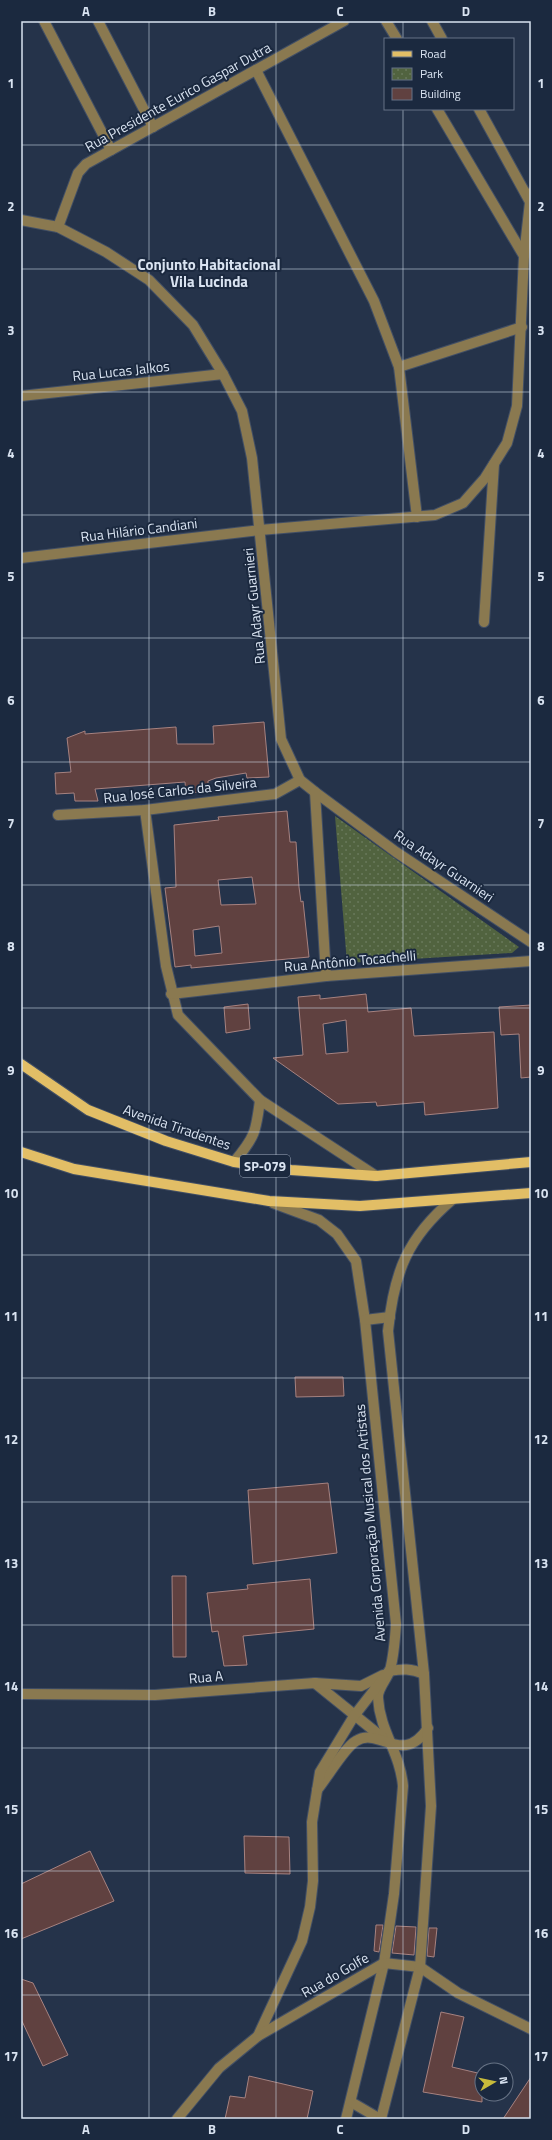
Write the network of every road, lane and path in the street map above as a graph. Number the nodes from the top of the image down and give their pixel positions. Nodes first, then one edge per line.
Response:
1 (44, 21) edge
2 (98, 21) edge
3 (344, 21) edge
4 (386, 21) edge
5 (432, 21) edge
6 (396, 38) edge
7 (441, 38) edge
8 (256, 70) junction
9 (438, 110) edge
10 (480, 110) edge
11 (153, 127) junction
12 (111, 150) junction
13 (530, 196) edge
14 (21, 220) edge
15 (58, 227) junction
16 (524, 256) junction
17 (522, 327) junction
18 (399, 367) junction
19 (223, 374) junction
20 (21, 396) edge
21 (494, 464) junction
22 (417, 517) junction
23 (260, 530) junction
24 (21, 558) edge
25 (484, 622) dead end
26 (300, 780) junction
27 (314, 792) junction
28 (145, 810) junction
29 (58, 815) dead end
30 (531, 942) edge
31 (531, 961) edge
32 (326, 976) junction
33 (172, 994) junction
34 (21, 1064) edge
35 (260, 1100) junction
36 (21, 1152) edge
37 (234, 1162) junction
38 (531, 1162) edge
39 (376, 1176) junction
40 (531, 1192) edge
41 (453, 1199) junction
42 (268, 1201) junction
43 (390, 1317) junction
44 (365, 1320) junction
45 (389, 1671) junction
46 (424, 1674) junction
47 (315, 1683) junction
48 (21, 1694) edge
49 (354, 1716) junction
50 (428, 1728) junction
51 (392, 1746) junction
52 (317, 1790) junction
53 (384, 1963) junction
54 (420, 1967) junction
55 (531, 2029) edge
56 (258, 2036) junction
57 (350, 2102) junction
58 (177, 2119) edge
59 (346, 2119) edge
60 (381, 2119) edge

1 - 12 street
2 - 11 street
3 - 8 street, Rua Presidente Eurico Gaspar Dutra
4 - 6 street
5 - 7 street
8 - 11 street, Rua Presidente Eurico Gaspar Dutra
8 - 18 street
9 - 16 street
10 - 13 street
11 - 12 street, Rua Presidente Eurico Gaspar Dutra
12 - 15 street, Rua Presidente Eurico Gaspar Dutra
13 - 16 street, Rua Hilário Candiani
14 - 15 street, Rua Adayr Guarnieri
15 - 19 street, Rua Adayr Guarnieri
16 - 17 street, Rua Hilário Candiani
17 - 18 street
17 - 21 street, Rua Hilário Candiani
18 - 22 street
19 - 20 street, Rua Lucas Jalkos
19 - 23 street, Rua Adayr Guarnieri
21 - 22 street, Rua Hilário Candiani
21 - 25 street
22 - 23 street, Rua Hilário Candiani
23 - 24 street, Rua Hilário Candiani
23 - 26 street, Rua Adayr Guarnieri
26 - 27 street, Rua Adayr Guarnieri
26 - 28 street, Rua José Carlos da Silveira
27 - 30 street, Rua Adayr Guarnieri
27 - 32 street
28 - 29 street, Rua José Carlos da Silveira
28 - 33 street
31 - 32 street, Rua Antônio Tocachelli
32 - 33 street, Rua Antônio Tocachelli
33 - 35 street
34 - 37 main road, Avenida Tiradentes / SP-079
35 - 37 street
35 - 39 street
36 - 42 main road, SP-079
37 - 39 main road, Avenida Tiradentes / SP-079
38 - 39 main road, Avenida Tiradentes / SP-079
40 - 41 main road, SP-079
41 - 42 main road, SP-079
41 - 43 street
42 - 44 street, Avenida Corporação Musical dos Artistas
43 - 44 street
43 - 46 street
44 - 45 street, Avenida Corporação Musical dos Artistas
45 - 46 street
45 - 47 street, Rua A
45 - 49 street
45 - 51 street, Avenida Corporação Musical dos Artistas
46 - 50 street
47 - 48 street, Rua A
47 - 49 street
49 - 51 street
49 - 52 street
50 - 51 street
50 - 54 street
51 - 52 street
51 - 53 street, Avenida Corporação Musical dos Artistas
52 - 56 street
53 - 54 street, Rua do Golfe
53 - 56 street, Rua do Golfe
53 - 57 street, Avenida Corporação Musical dos Artistas
54 - 55 street, Rua do Golfe
54 - 60 street
56 - 58 street, Rua do Golfe
57 - 59 street, Avenida Corporação Musical dos Artistas
57 - 60 street

